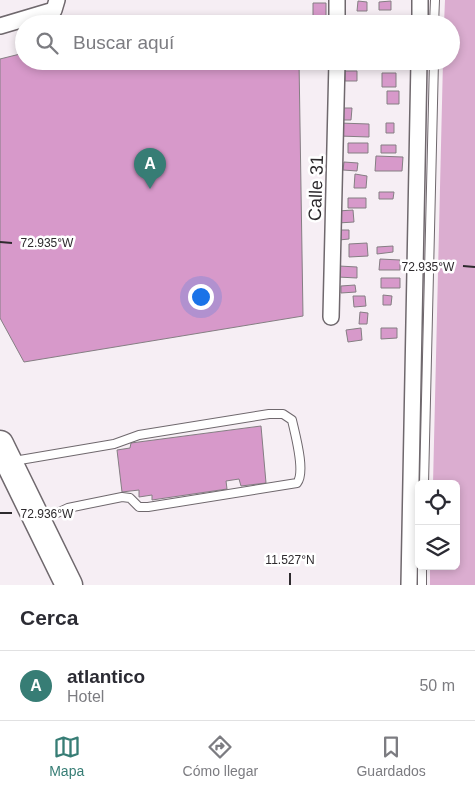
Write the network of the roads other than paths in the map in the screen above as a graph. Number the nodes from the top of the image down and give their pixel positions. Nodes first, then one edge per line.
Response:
1 (57, 0) edge
2 (337, 0) edge
3 (420, 0) edge
4 (435, 0) edge
5 (37, 15) edge
6 (337, 15) edge
7 (420, 15) edge
8 (434, 15) edge
9 (15, 22) edge
10 (0, 26) edge
11 (337, 70) edge
12 (419, 70) edge
13 (434, 70) edge
14 (331, 317) dead end
15 (4, 453) edge
16 (424, 480) edge
17 (38, 522) junction
18 (422, 570) edge
19 (69, 585) edge
20 (409, 585) edge
21 (422, 585) edge

1 - 5 street
2 - 6 street
3 - 7 street
4 - 8 lane
9 - 10 street
11 - 14 street, Calle 31
12 - 20 street
13 - 16 lane
15 - 17 highway
15 - 17 lane
17 - 19 highway
18 - 21 lane

